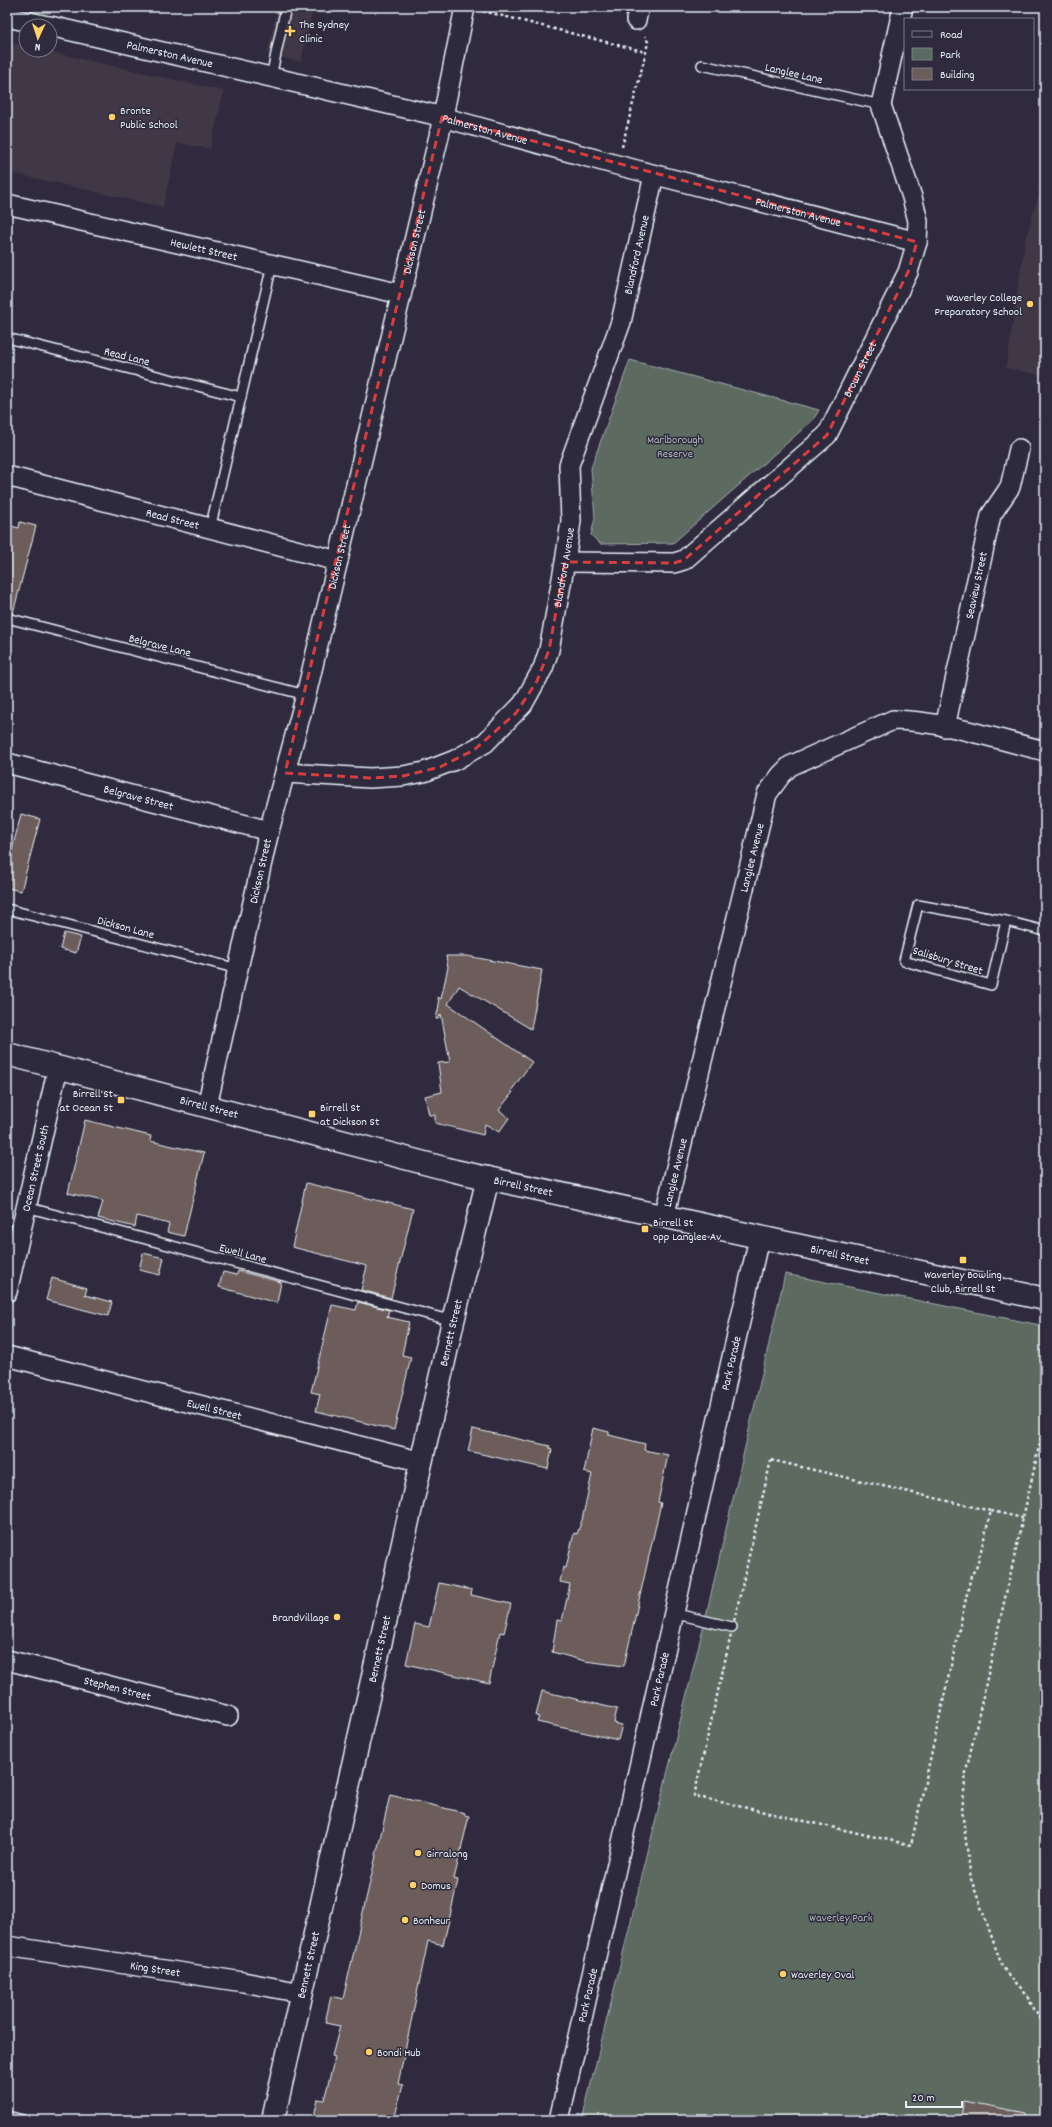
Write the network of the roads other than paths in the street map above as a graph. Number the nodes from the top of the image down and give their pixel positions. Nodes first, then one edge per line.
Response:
1 (286, 7) edge
2 (465, 7) edge
3 (903, 7) edge
4 (7, 16) edge
5 (18, 19) edge
6 (58, 28) edge
7 (702, 65) dead end
8 (271, 77) junction
9 (881, 105) junction
10 (442, 117) junction
11 (654, 175) junction
12 (7, 204) edge
13 (917, 242) junction
14 (272, 265) junction
15 (401, 294) junction
16 (7, 338) edge
17 (241, 397) junction
18 (1019, 449) dead end
19 (7, 476) edge
20 (210, 529) junction
21 (338, 562) junction
22 (565, 562) junction
23 (7, 618) edge
24 (306, 695) junction
25 (945, 727) junction
26 (1045, 751) edge
27 (7, 763) edge
28 (285, 774) junction
29 (270, 831) junction
30 (7, 909) edge
31 (1006, 922) junction
32 (1045, 931) edge
33 (238, 969) junction
34 (7, 1054) edge
35 (58, 1067) junction
36 (207, 1106) junction
37 (488, 1178) junction
38 (26, 1207) junction
39 (664, 1217) junction
40 (759, 1238) junction
41 (7, 1292) edge
42 (1045, 1299) edge
43 (453, 1321) junction
44 (7, 1356) edge
45 (422, 1462) junction
46 (672, 1613) junction
47 (732, 1627) road end
48 (7, 1660) edge
49 (228, 1716) dead end
50 (7, 1946) edge
51 (302, 1993) junction
52 (7, 2116) edge
53 (23, 2120) edge
54 (273, 2120) edge
55 (559, 2120) edge

1 - 8 lane
2 - 10 street, Dickson Street
3 - 9 street
4 - 5 street, Palmerston Avenue
6 - 8 street, Palmerston Avenue
7 - 9 lane, Langlee Lane
8 - 10 street, Palmerston Avenue
9 - 13 street, Brown Street
10 - 11 street, Palmerston Avenue
10 - 15 street, Dickson Street
11 - 13 street, Palmerston Avenue
11 - 22 street, Blandford Avenue
12 - 14 street, Hewlett Street
13 - 22 street, Brown Street
14 - 15 street, Hewlett Street
14 - 17 lane
15 - 21 street, Dickson Street
16 - 17 lane, Read Lane
17 - 20 lane
18 - 25 street, Seaview Street
19 - 20 street, Read Street
20 - 21 street, Read Street
21 - 24 street, Dickson Street
22 - 28 street, Blandford Avenue
23 - 24 lane, Belgrave Lane
24 - 28 street, Dickson Street
25 - 26 street, Langlee Avenue
25 - 39 street, Langlee Avenue
27 - 29 street, Belgrave Street
28 - 29 street, Dickson Street
29 - 33 street, Dickson Street
30 - 33 lane, Dickson Lane
31 - 31 lane, Salisbury Street
31 - 32 lane, Salisbury Street
33 - 36 street, Dickson Street
34 - 35 main road, Birrell Street
35 - 36 main road, Birrell Street
35 - 38 street, Ocean Street South
36 - 37 main road, Birrell Street
37 - 39 main road, Birrell Street
37 - 43 main road, Bennett Street
38 - 41 street, Ocean Street South
38 - 43 lane, Ewell Lane
39 - 40 main road, Birrell Street
40 - 42 main road, Birrell Street
40 - 46 street, Park Parade
43 - 45 main road, Bennett Street
44 - 45 street, Ewell Street
45 - 51 main road, Bennett Street
46 - 47 lane
46 - 55 street, Park Parade
48 - 49 street, Stephen Street
50 - 51 street, King Street
51 - 54 main road, Bennett Street
52 - 53 lane

